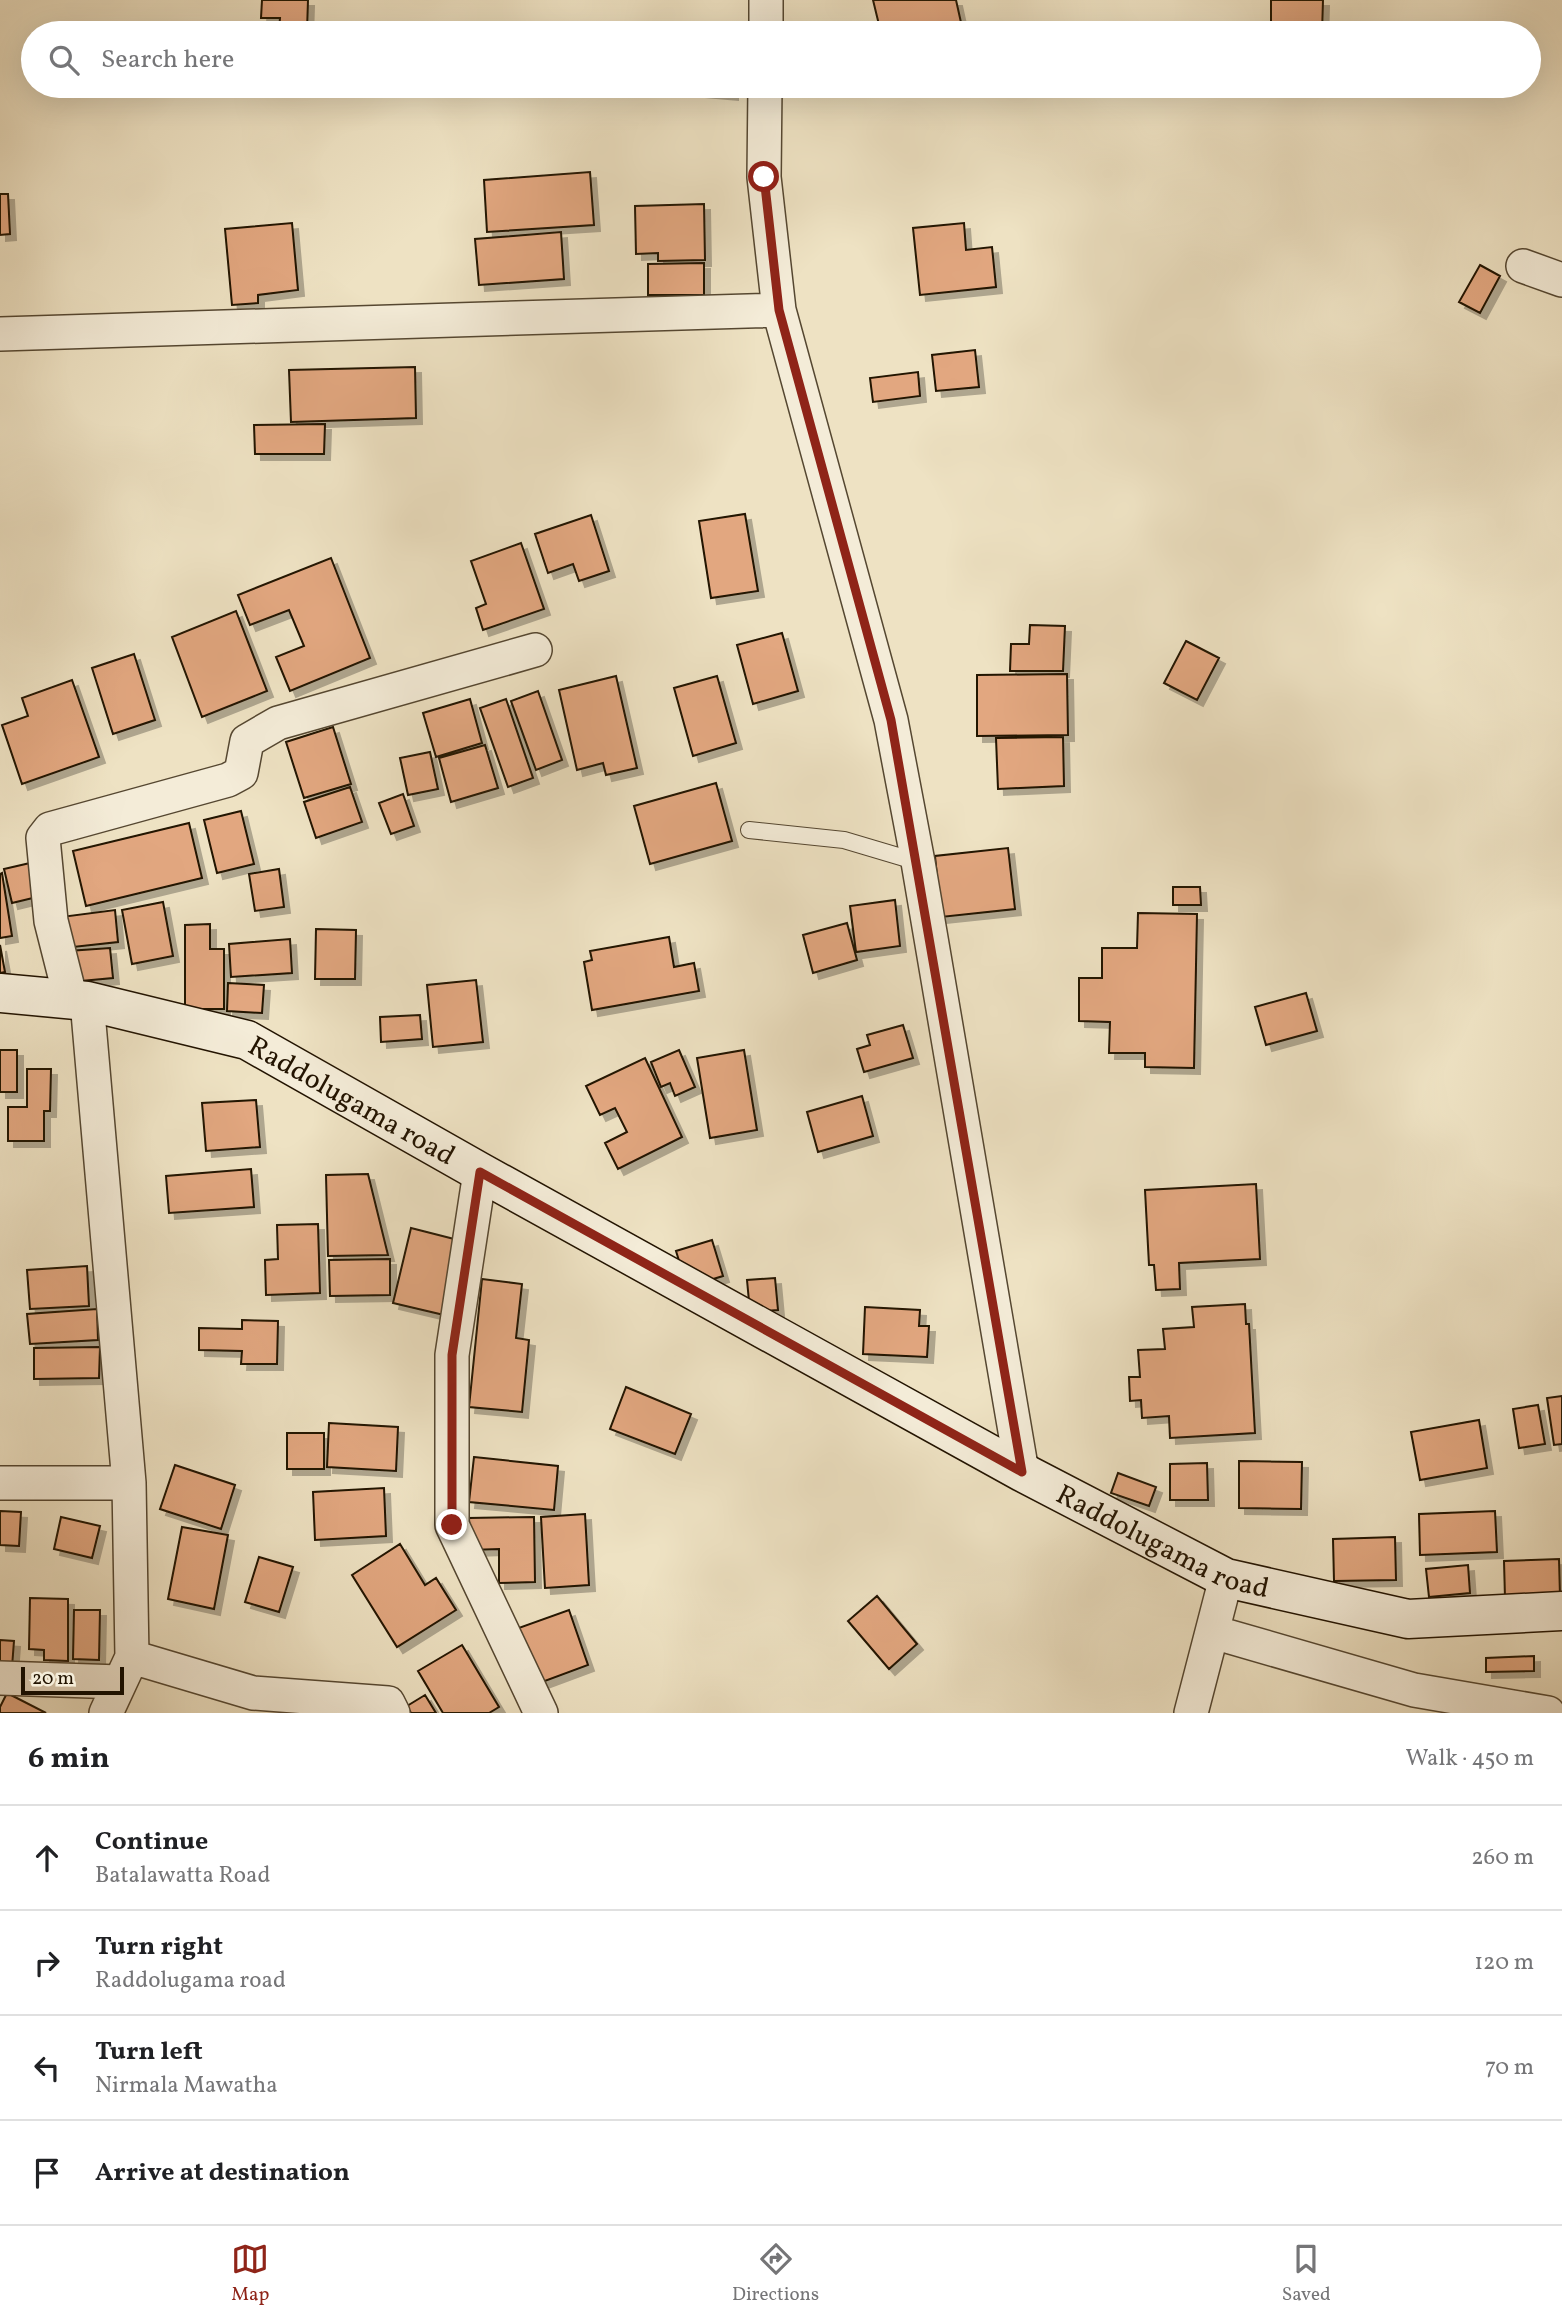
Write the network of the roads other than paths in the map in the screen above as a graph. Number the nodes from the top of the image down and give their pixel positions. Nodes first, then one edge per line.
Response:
1 (766, 0) edge
2 (766, 21) edge
3 (765, 98) edge
4 (1523, 266) dead end
5 (1562, 280) edge
6 (779, 310) junction
7 (0, 334) edge
8 (535, 650) dead end
9 (749, 830) dead end
10 (918, 862) junction
11 (0, 993) edge
12 (79, 1001) junction
13 (480, 1172) junction
14 (1022, 1472) junction
15 (0, 1483) edge
16 (129, 1483) junction
17 (1226, 1578) junction
18 (1562, 1611) edge
19 (1213, 1632) junction
20 (126, 1669) junction
21 (0, 1678) edge
22 (106, 1713) edge
23 (393, 1713) edge
24 (541, 1713) edge
25 (1191, 1713) edge
26 (1548, 1713) edge

1 - 2 street
3 - 6 street
4 - 5 street
6 - 7 street
6 - 10 street
8 - 12 street
9 - 10 lane
10 - 14 street
11 - 12 street, Raddolugama road
12 - 13 street, Raddolugama road
12 - 16 street
13 - 14 street, Raddolugama road
13 - 24 street
14 - 17 street, Raddolugama road
15 - 16 street
16 - 20 street
17 - 18 street, Raddolugama road
17 - 19 street
19 - 25 street
19 - 26 street
20 - 21 street
20 - 22 street
20 - 23 street

